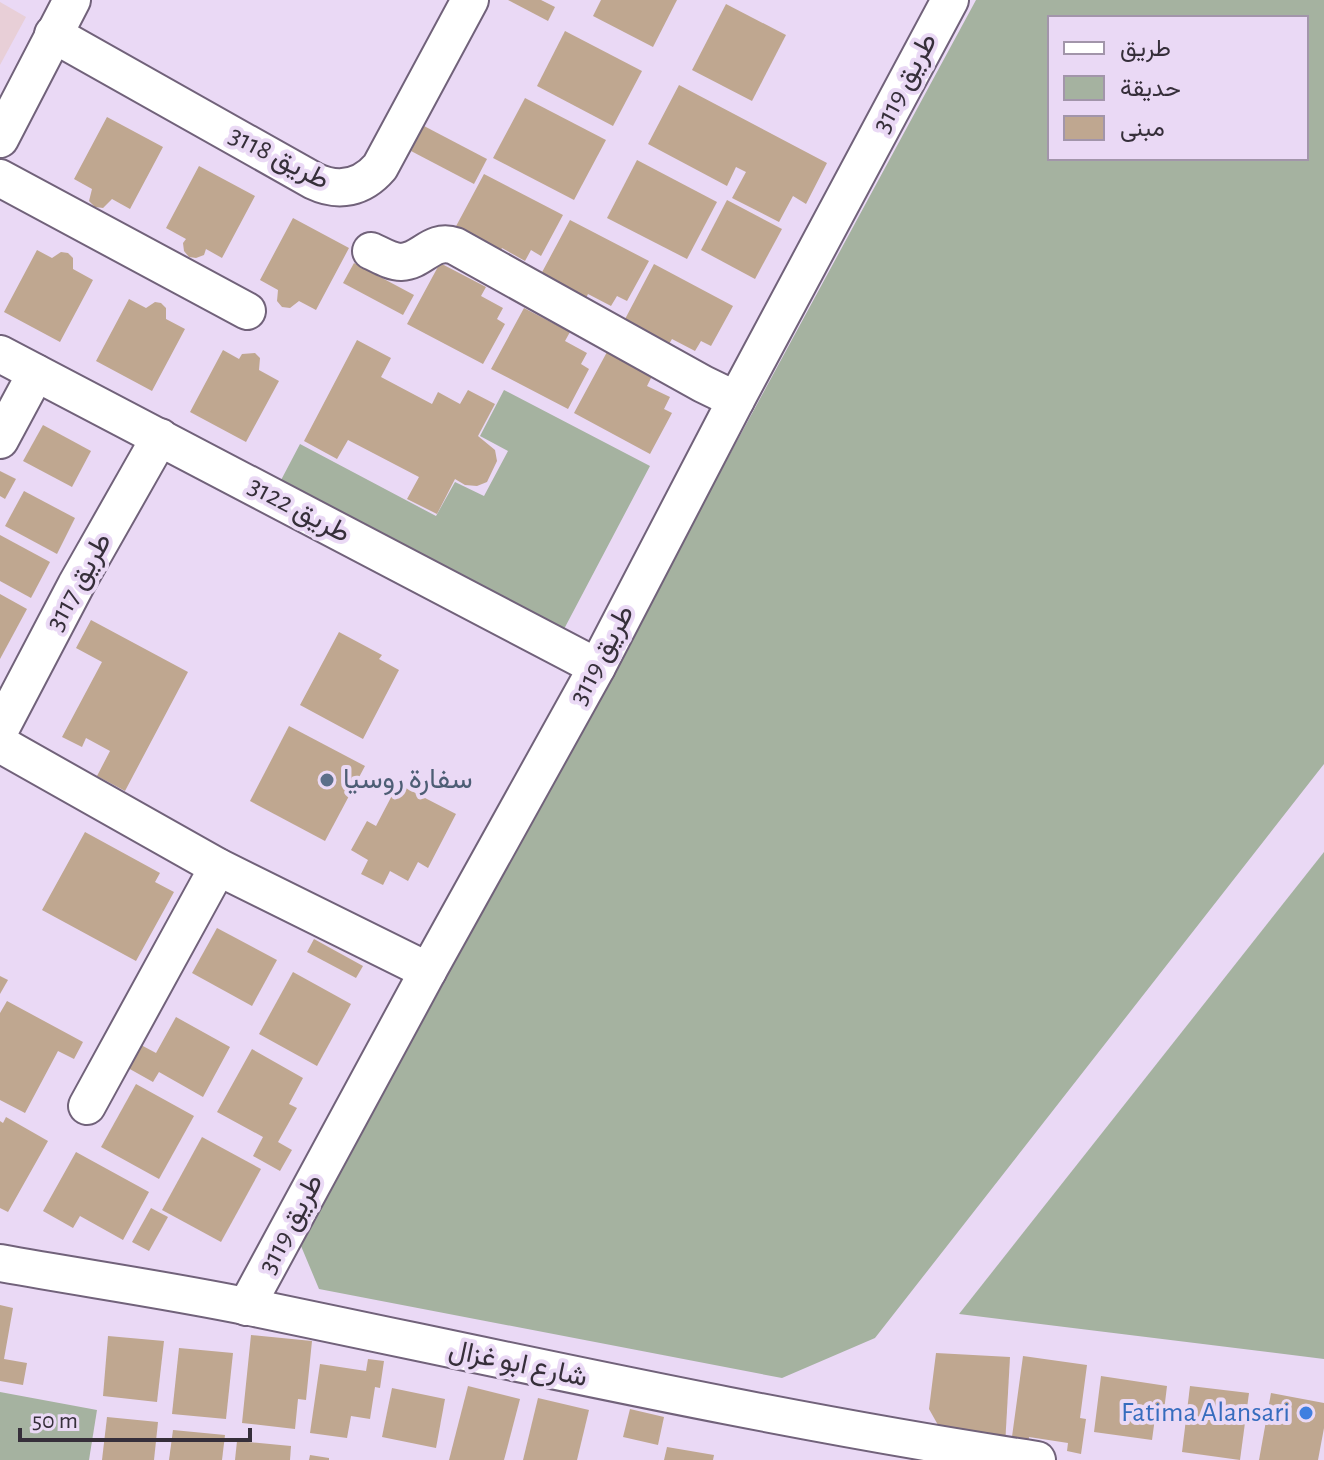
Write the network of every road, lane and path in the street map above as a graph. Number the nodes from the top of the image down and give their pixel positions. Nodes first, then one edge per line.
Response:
1 (72, 0) edge
2 (470, 0) edge
3 (950, 0) edge
4 (53, 34) junction
5 (0, 139) edge
6 (0, 178) edge
7 (371, 251) dead end
8 (247, 311) dead end
9 (0, 354) edge
10 (36, 373) junction
11 (736, 400) junction
12 (160, 437) junction
13 (0, 440) edge
14 (597, 667) junction
15 (0, 730) edge
16 (0, 744) edge
17 (218, 867) junction
18 (428, 971) junction
19 (87, 1106) dead end
20 (0, 1263) edge
21 (246, 1307) junction
22 (925, 1452) edge
23 (1037, 1460) edge

1 - 4 street
2 - 4 street, طريق 3118
3 - 11 street, طريق 3119
4 - 5 street
6 - 8 street
7 - 11 street
9 - 10 street, طريق 3122
10 - 12 street, طريق 3122
10 - 13 street
11 - 14 street, طريق 3119
12 - 14 street, طريق 3122
12 - 15 street, طريق 3117
14 - 18 street, طريق 3119
16 - 17 street
17 - 18 street
17 - 19 street
18 - 21 street, طريق 3119
20 - 21 street, شارع ابو غزال
21 - 22 street, شارع ابو غزال
22 - 23 street, شارع ابو غزال

